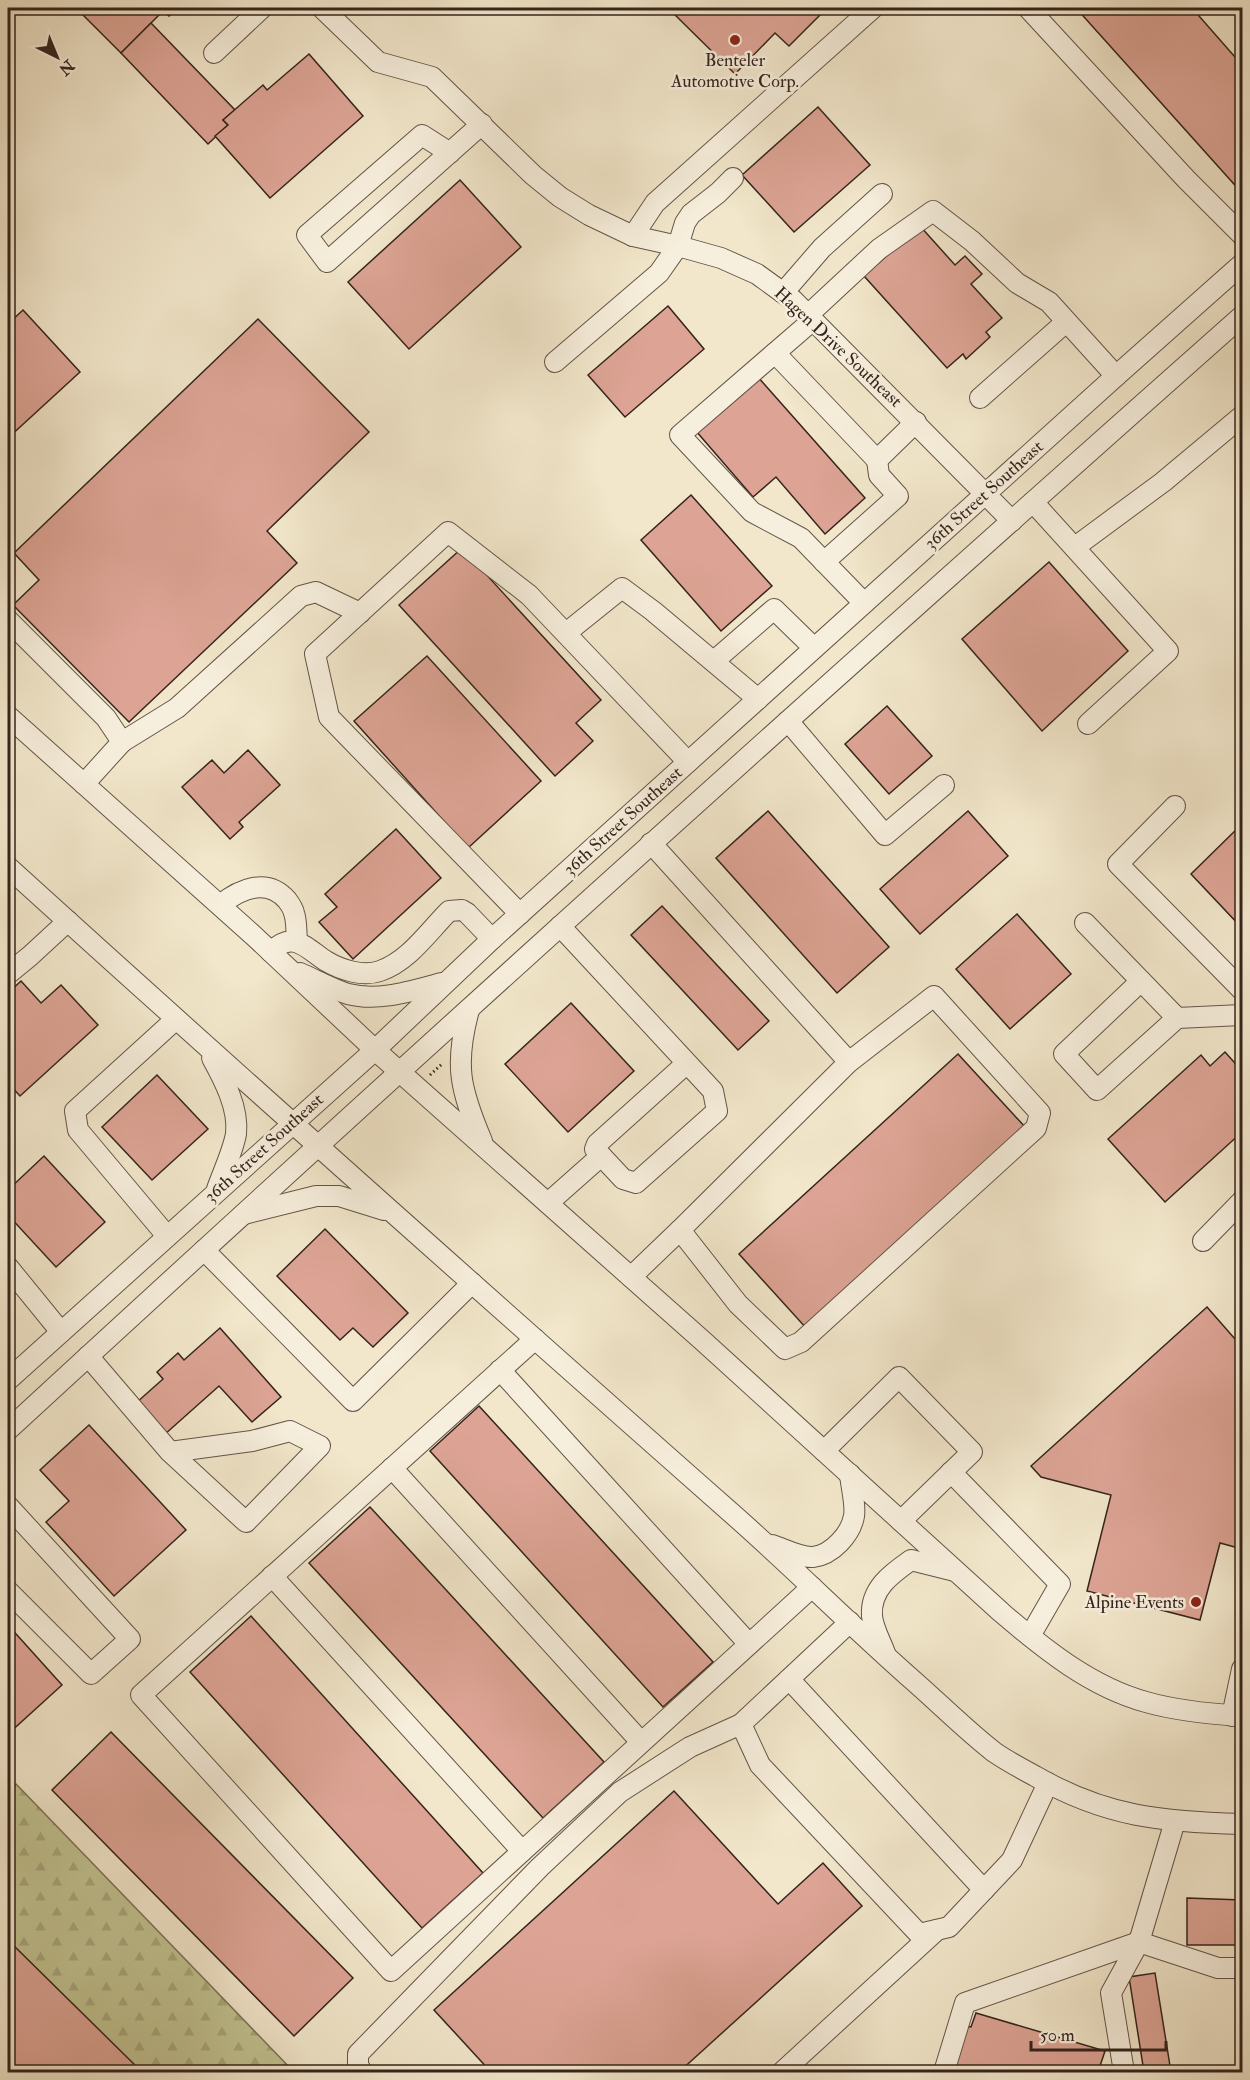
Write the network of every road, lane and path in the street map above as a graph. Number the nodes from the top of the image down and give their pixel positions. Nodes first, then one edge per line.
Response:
1 (262, 8) edge
2 (322, 8) edge
3 (873, 8) edge
4 (1028, 8) edge
5 (214, 53) dead end
6 (482, 124) junction
7 (450, 153) junction
8 (733, 178) dead end
9 (882, 194) dead end
10 (1242, 235) edge
11 (633, 236) junction
12 (678, 246) junction
13 (1242, 264) edge
14 (783, 293) junction
15 (1242, 316) edge
16 (810, 317) junction
17 (1066, 322) junction
18 (775, 353) junction
19 (555, 362) dead end
20 (1116, 376) junction
21 (980, 398) dead end
22 (1242, 416) edge
23 (916, 422) junction
24 (877, 460) junction
25 (986, 493) junction
26 (1032, 502) junction
27 (1012, 521) junction
28 (1075, 547) junction
29 (824, 562) junction
30 (864, 603) junction
31 (360, 613) junction
32 (8, 620) edge
33 (566, 633) junction
34 (814, 648) junction
35 (714, 661) junction
36 (758, 699) junction
37 (9, 718) edge
38 (788, 722) junction
39 (1088, 724) dead end
40 (122, 742) junction
41 (688, 762) junction
42 (84, 784) junction
43 (944, 785) dead end
44 (1175, 806) dead end
45 (651, 843) junction
46 (8, 867) edge
47 (220, 905) junction
48 (520, 914) junction
49 (68, 921) junction
50 (1085, 923) dead end
51 (560, 926) junction
52 (492, 939) junction
53 (297, 941) junction
54 (271, 952) junction
55 (289, 969) junction
56 (8, 974) edge
57 (1141, 981) junction
58 (444, 983) junction
59 (1242, 990) edge
60 (470, 1009) junction
61 (1242, 1015) edge
62 (1177, 1018) junction
63 (176, 1019) junction
64 (205, 1045) junction
65 (375, 1050) junction
66 (849, 1062) junction
67 (443, 1063) dead end
68 (687, 1063) junction
69 (400, 1072) junction
70 (430, 1075) dead end
71 (293, 1122) junction
72 (317, 1144) junction
73 (484, 1146) junction
74 (601, 1156) junction
75 (217, 1190) junction
76 (1242, 1201) edge
77 (548, 1203) junction
78 (390, 1211) junction
79 (241, 1215) junction
80 (680, 1230) junction
81 (167, 1236) junction
82 (1203, 1241) dead end
83 (204, 1250) junction
84 (8, 1267) edge
85 (631, 1277) junction
86 (471, 1283) junction
87 (61, 1332) junction
88 (535, 1339) junction
89 (88, 1356) junction
90 (500, 1370) junction
91 (8, 1380) edge
92 (8, 1430) edge
93 (824, 1451) junction
94 (170, 1452) junction
95 (392, 1468) junction
96 (951, 1472) junction
97 (850, 1474) junction
98 (8, 1506) edge
99 (901, 1521) junction
100 (767, 1544) junction
101 (957, 1572) junction
102 (272, 1576) junction
103 (812, 1587) junction
104 (8, 1591) edge
105 (850, 1622) junction
106 (1030, 1636) junction
107 (749, 1644) junction
108 (886, 1657) junction
109 (1242, 1668) edge
110 (789, 1679) junction
111 (1237, 1716) edge
112 (741, 1724) junction
113 (641, 1742) junction
114 (1048, 1783) junction
115 (1175, 1821) junction
116 (1242, 1824) edge
117 (522, 1851) junction
118 (984, 1890) junction
119 (937, 1930) junction
120 (1139, 1942) junction
121 (1242, 1968) edge
122 (362, 2073) edge
123 (782, 2073) edge
124 (944, 2073) edge
125 (1124, 2073) edge

1 - 5 street
2 - 6 street, Hagen Drive Southeast
3 - 11 street
4 - 10 street
6 - 7 street
6 - 11 street, Hagen Drive Southeast
7 - 7 street
8 - 12 street
9 - 14 street
11 - 12 street, Hagen Drive Southeast
12 - 14 street, Hagen Drive Southeast
12 - 19 street
13 - 20 street, 36th Street Southeast
14 - 16 street, Hagen Drive Southeast
15 - 26 street, 36th Street Southeast
16 - 17 street
16 - 18 street
16 - 23 street, Hagen Drive Southeast
17 - 20 street
17 - 21 street
18 - 24 street
18 - 29 street
20 - 25 street, 36th Street Southeast
22 - 28 street
23 - 24 street
23 - 25 street, Hagen Drive Southeast
24 - 29 street
25 - 27 street, Hagen Drive Southeast
25 - 30 street, 36th Street Southeast
26 - 27 street, 36th Street Southeast
26 - 28 street
27 - 38 street, 36th Street Southeast
28 - 39 street
29 - 30 street
30 - 34 street, 36th Street Southeast
31 - 33 street
31 - 40 street
31 - 48 street
32 - 40 street
33 - 35 street
33 - 41 street
34 - 35 street
34 - 36 street, 36th Street Southeast
35 - 36 street
36 - 41 street, 36th Street Southeast
37 - 42 street
38 - 43 street
38 - 45 street, 36th Street Southeast
40 - 42 street
41 - 48 street, 36th Street Southeast
42 - 47 street
44 - 59 street
45 - 51 street, 36th Street Southeast
45 - 66 street
46 - 49 street
47 - 53 street
47 - 54 street
48 - 52 street, 36th Street Southeast
49 - 56 street
49 - 63 street
50 - 57 street
51 - 60 street, 36th Street Southeast
51 - 68 street
52 - 53 street
52 - 58 street, 36th Street Southeast
53 - 54 street
54 - 55 street
55 - 58 street
55 - 65 street
57 - 62 street
57 - 62 street
58 - 65 street, 36th Street Southeast
60 - 69 street, 36th Street Southeast
60 - 73 street
61 - 62 street
63 - 64 street
63 - 81 street
64 - 71 street
64 - 75 street
65 - 69 street
65 - 71 street, 36th Street Southeast
66 - 80 street
66 - 80 street
67 - 70 path
68 - 74 street
68 - 74 street
69 - 72 street, 36th Street Southeast
69 - 73 street
71 - 72 street
71 - 75 street, 36th Street Southeast
72 - 78 street
72 - 79 street, 36th Street Southeast
73 - 77 street
74 - 77 street
75 - 81 street, 36th Street Southeast
76 - 82 street
77 - 85 street
78 - 79 street
78 - 86 street
79 - 83 street, 36th Street Southeast
80 - 85 street
81 - 87 street, 36th Street Southeast
83 - 86 street
83 - 89 street, 36th Street Southeast
84 - 87 street
85 - 93 street
86 - 88 street
87 - 91 street, 36th Street Southeast
88 - 90 street
88 - 100 street
89 - 92 street, 36th Street Southeast
89 - 94 street
90 - 95 street
90 - 107 street
93 - 96 street
93 - 97 street
94 - 94 street
95 - 102 street
95 - 113 street
96 - 99 street
96 - 106 street
97 - 99 street
97 - 100 street
98 - 104 street
99 - 101 street
100 - 103 street
101 - 106 street
101 - 108 street
102 - 117 street
102 - 117 street
103 - 105 street
103 - 107 street
105 - 108 street
105 - 110 street
106 - 111 street
107 - 113 street
108 - 114 street
109 - 111 street
110 - 112 street
110 - 118 street
112 - 119 street
112 - 122 street
113 - 117 street
114 - 115 street
114 - 118 street
115 - 116 street
115 - 120 street
118 - 119 street
119 - 123 street
120 - 121 street
120 - 124 street
120 - 125 street

